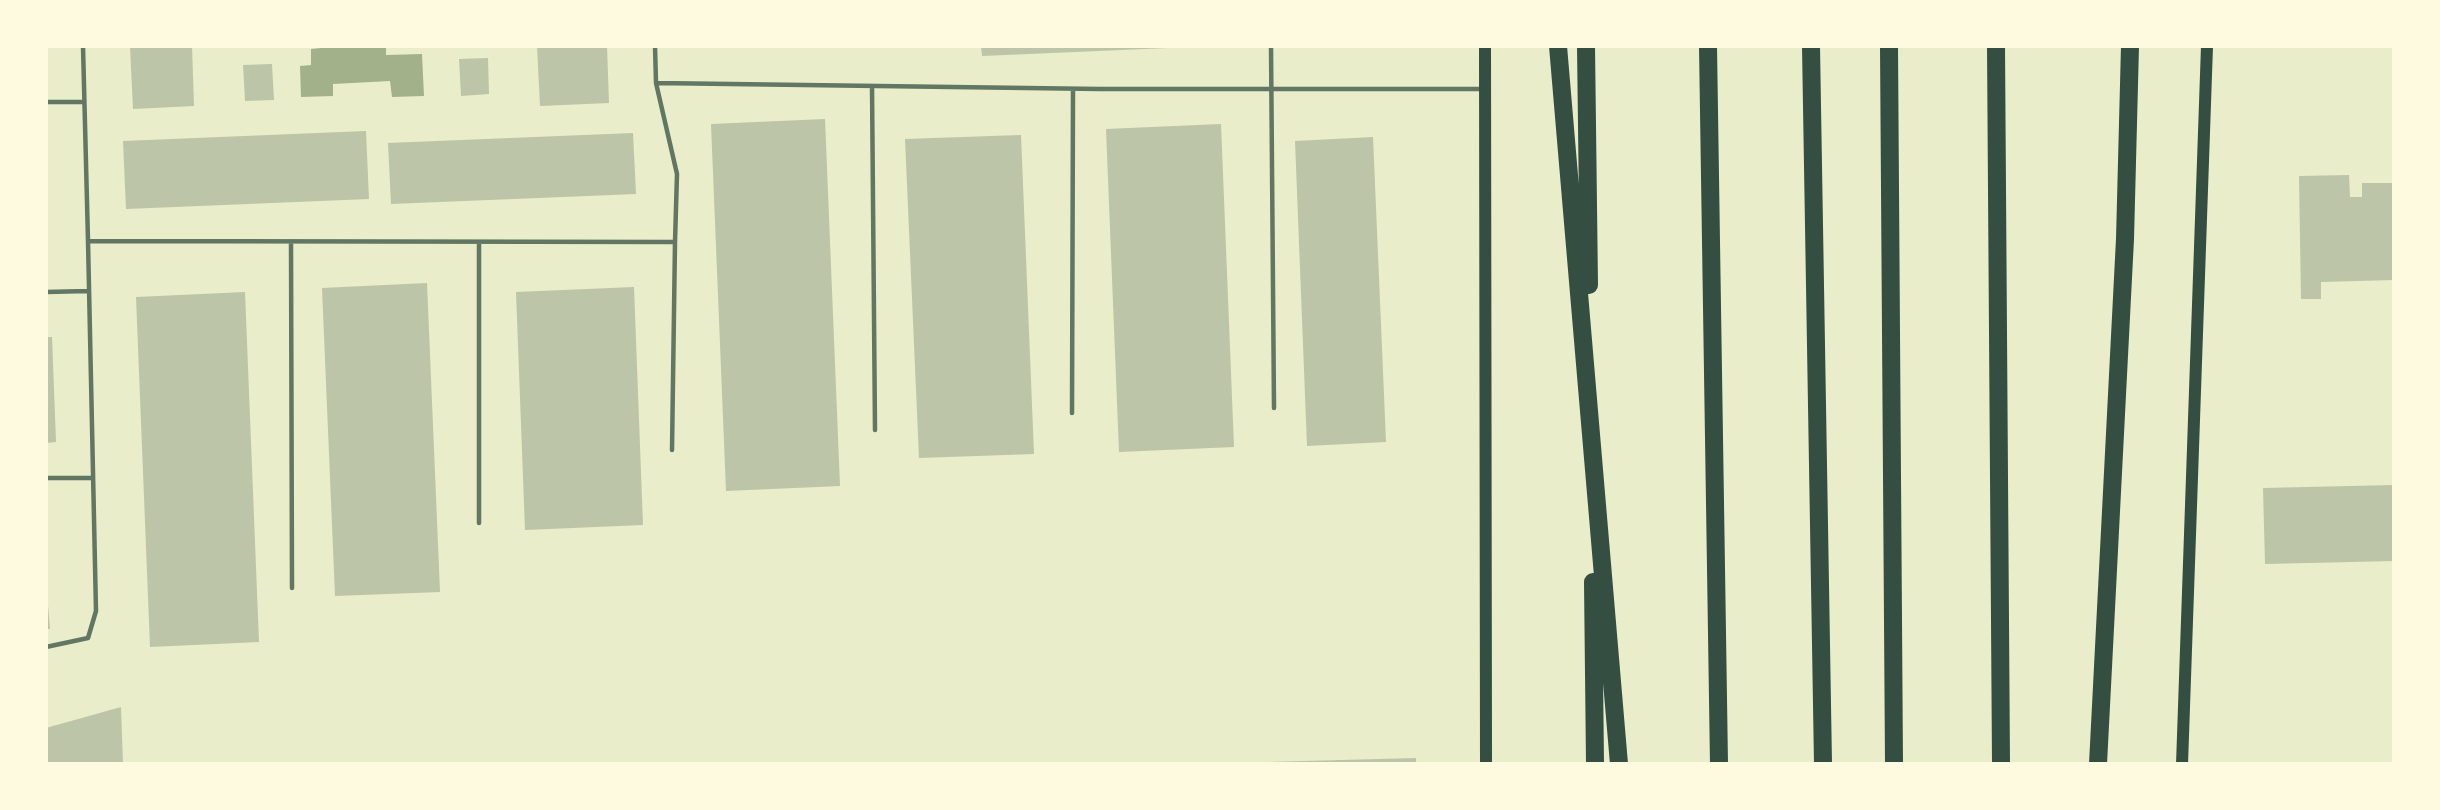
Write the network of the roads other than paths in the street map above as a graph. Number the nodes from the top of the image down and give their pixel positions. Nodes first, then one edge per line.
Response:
1 (83, 46) edge
2 (655, 46) edge
3 (1271, 46) edge
4 (1485, 46) edge
5 (1558, 46) edge
6 (1586, 46) edge
7 (1708, 46) edge
8 (1811, 46) edge
9 (1889, 46) edge
10 (1996, 46) edge
11 (2130, 46) edge
12 (2207, 46) edge
13 (656, 83) junction
14 (872, 86) junction
15 (1073, 89) junction
16 (1271, 89) junction
17 (1484, 89) junction
18 (46, 102) edge
19 (84, 102) junction
20 (87, 241) junction
21 (291, 242) junction
22 (479, 242) junction
23 (675, 243) junction
24 (88, 291) junction
25 (46, 292) edge
26 (1274, 408) dead end
27 (1072, 413) dead end
28 (875, 430) dead end
29 (672, 450) dead end
30 (46, 478) edge
31 (93, 478) junction
32 (479, 523) dead end
33 (292, 588) dead end
34 (46, 647) edge
35 (1486, 764) edge
36 (1595, 764) edge
37 (1619, 764) edge
38 (1719, 764) edge
39 (1823, 764) edge
40 (1894, 764) edge
41 (2001, 764) edge
42 (2098, 764) edge
43 (2182, 764) edge

1 - 19 lane
2 - 13 lane
3 - 16 lane
4 - 17 main road
5 - 37 highway
6 - 36 highway
7 - 38 highway
8 - 39 highway
9 - 40 highway
10 - 41 highway
11 - 42 highway
12 - 43 main road
13 - 14 lane
13 - 23 lane
14 - 15 lane
14 - 28 lane
15 - 16 lane
15 - 27 lane
16 - 17 lane
16 - 26 lane
17 - 35 main road
18 - 19 lane
19 - 20 lane
20 - 21 lane
20 - 24 lane
21 - 22 lane
21 - 33 lane
22 - 23 lane
22 - 32 lane
23 - 29 lane
24 - 25 lane
24 - 31 lane
30 - 31 lane
31 - 34 lane

